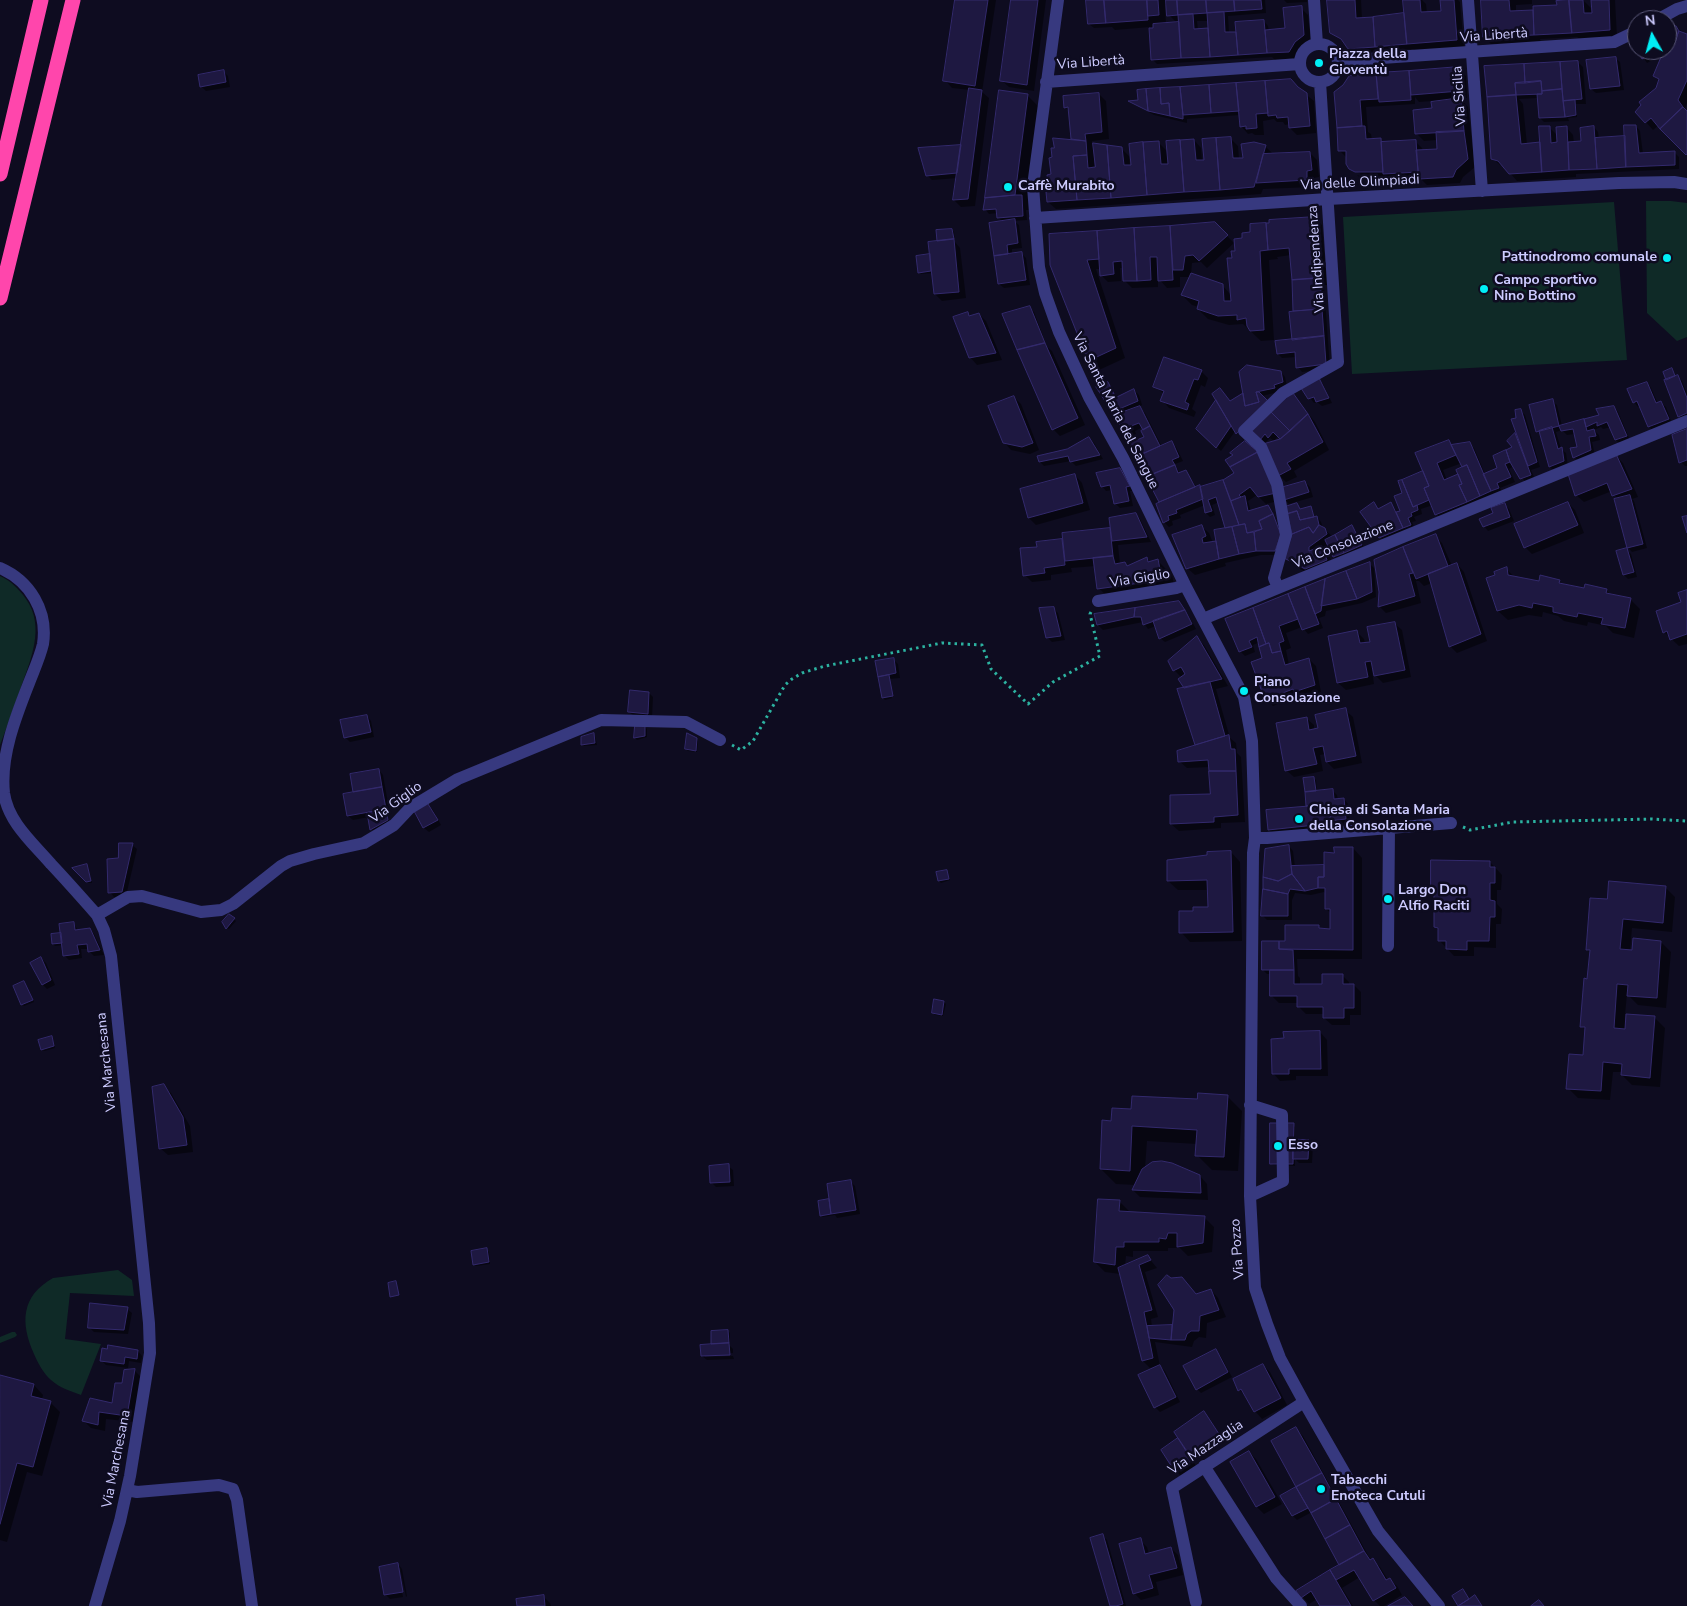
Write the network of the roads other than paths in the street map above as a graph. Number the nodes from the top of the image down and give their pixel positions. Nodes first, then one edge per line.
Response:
1 (41, 0) edge
2 (73, 0) edge
3 (1314, 0) edge
4 (1468, 0) edge
5 (1059, 2) edge
6 (1687, 6) edge
7 (1675, 10) edge
8 (1627, 36) edge
9 (1317, 37) junction
10 (1472, 52) junction
11 (1345, 61) junction
12 (1300, 64) junction
13 (1046, 82) junction
14 (1320, 82) junction
15 (0, 174) edge
16 (1687, 184) edge
17 (1482, 191) junction
18 (1328, 199) junction
19 (1035, 218) junction
20 (0, 298) edge
21 (1338, 362) joint
22 (1687, 421) edge
23 (0, 568) edge
24 (1185, 585) junction
25 (1278, 588) junction
26 (1098, 601) road end
27 (1203, 619) junction
28 (720, 740) road end
29 (1451, 823) road end
30 (1389, 828) junction
31 (1255, 838) junction
32 (97, 915) junction
33 (1388, 946) dead end
34 (1250, 1105) junction
35 (1250, 1196) junction
36 (1304, 1402) junction
37 (1204, 1466) junction
38 (127, 1490) junction
39 (1196, 1602) dead end
40 (95, 1606) edge
41 (252, 1606) edge
42 (1301, 1606) edge
43 (1439, 1606) edge

1 - 15 highway
2 - 20 highway
3 - 9 street
4 - 10 street, Via Sicilia
5 - 13 street, Via Santa Maria del Sangue
6 - 7 street
8 - 10 street, Via Libertà
9 - 11 street
9 - 12 street
10 - 11 street, Via Libertà
10 - 17 street, Via Sicilia
11 - 14 street
12 - 13 street, Via Libertà
12 - 14 street
13 - 19 street, Via Santa Maria del Sangue
14 - 18 street, Via Indipendenza
16 - 17 street, Via delle Olimpiadi
17 - 18 street, Via delle Olimpiadi
18 - 19 street, Via delle Olimpiadi
18 - 21 street, Via Indipendenza
19 - 24 street, Via Santa Maria del Sangue
21 - 25 street, Via Consolazione
22 - 25 street, Via Consolazione
23 - 32 street, Via Marchesana
24 - 26 street, Via Giglio
24 - 27 street, Via Santa Maria del Sangue
25 - 27 street
27 - 31 street, Via Pozzo
28 - 32 street, Via Giglio
29 - 30 street
30 - 31 street
30 - 33 street
31 - 34 street, Via Pozzo
32 - 38 street, Via Marchesana
34 - 35 street, Via Pozzo
34 - 35 street
35 - 36 street, Via Pozzo
36 - 37 street, Via Mazzaglia
36 - 43 street, Via Pozzo
37 - 39 street, Via Mazzaglia
37 - 42 street
38 - 40 street, Via Marchesana
38 - 41 street

